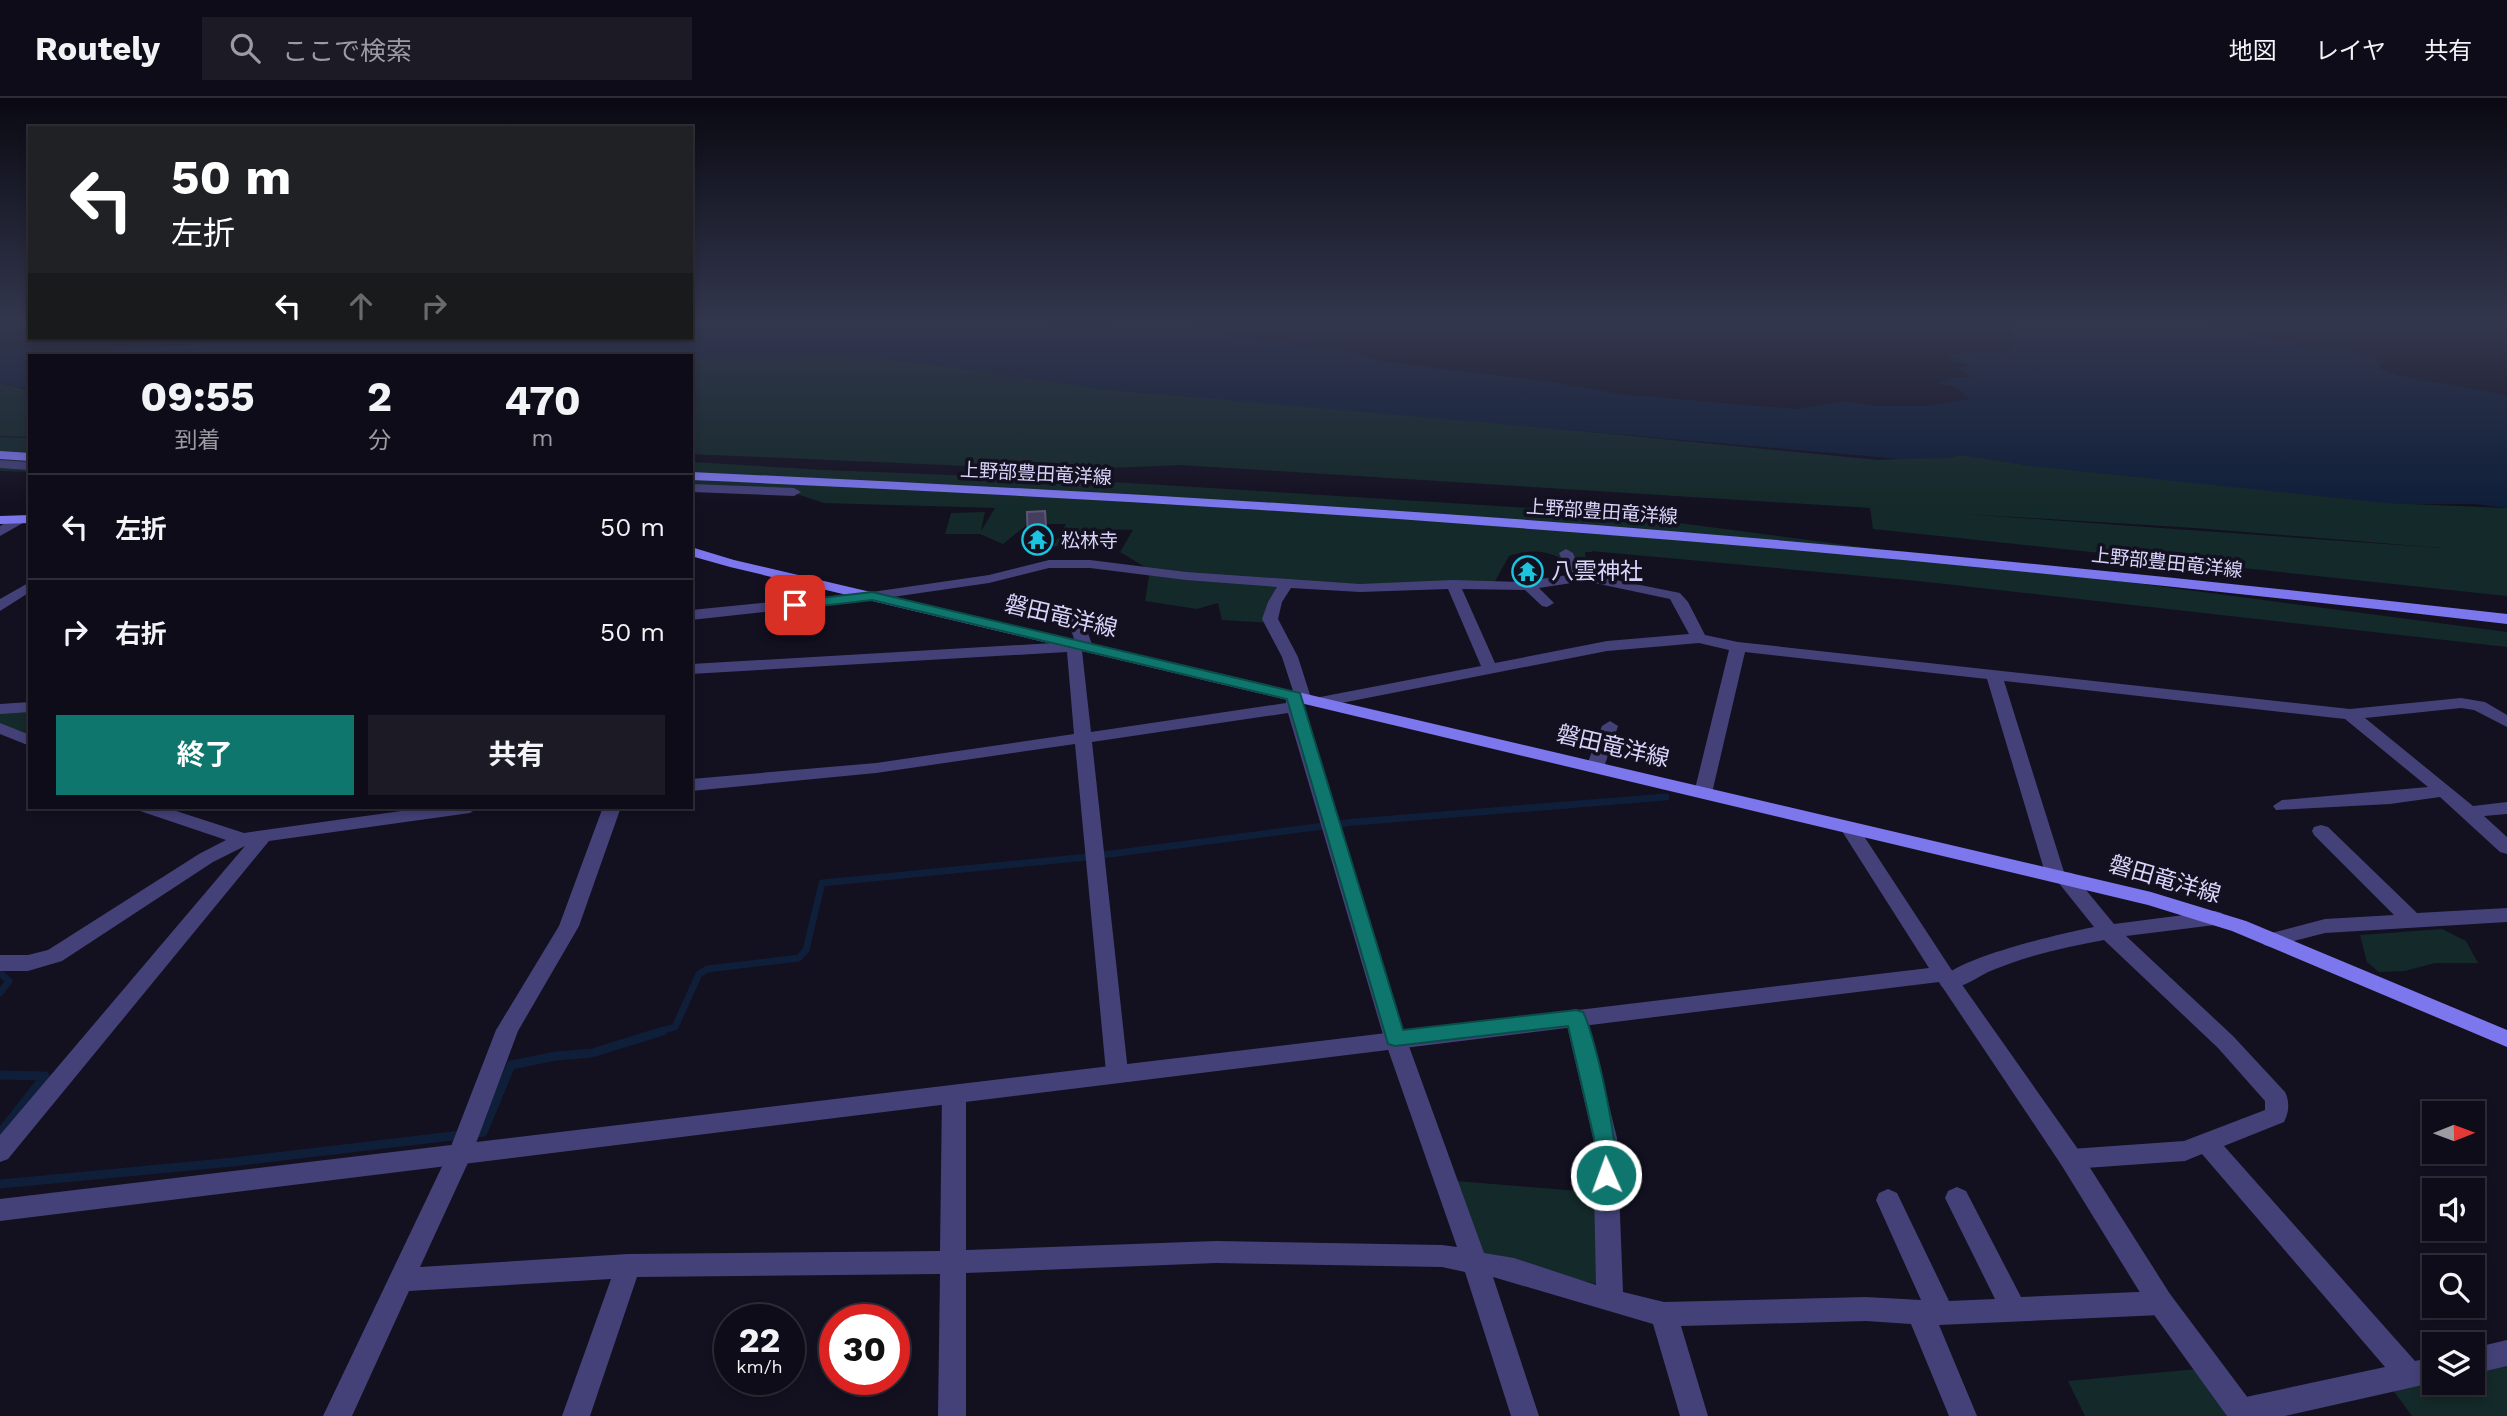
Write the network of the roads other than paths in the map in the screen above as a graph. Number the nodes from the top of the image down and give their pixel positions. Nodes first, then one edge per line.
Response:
1 (0, 455) edge
2 (28, 457) edge
3 (0, 464) edge
4 (28, 466) edge
5 (693, 476) edge
6 (782, 480) junction
7 (693, 486) edge
8 (693, 486) edge
9 (794, 492) dead end
10 (0, 520) edge
11 (24, 520) edge
12 (0, 532) edge
13 (693, 552) edge
14 (1566, 553) dead end
15 (1576, 578) junction
16 (1286, 584) junction
17 (1453, 584) junction
18 (1528, 584) junction
19 (28, 586) edge
20 (0, 587) edge
21 (28, 587) edge
22 (872, 596) junction
23 (1547, 603) dead end
24 (0, 606) edge
25 (1072, 612) dead end
26 (693, 615) edge
27 (2507, 620) edge
28 (1699, 638) junction
29 (1079, 646) junction
30 (1738, 647) junction
31 (693, 669) edge
32 (1490, 669) junction
33 (1994, 675) junction
34 (1303, 701) junction
35 (28, 708) edge
36 (0, 709) edge
37 (2350, 714) junction
38 (2507, 722) edge
39 (1610, 726) dead end
40 (0, 728) edge
41 (1083, 736) junction
42 (28, 740) edge
43 (1595, 767) junction
44 (693, 785) edge
45 (2443, 791) junction
46 (1703, 793) junction
47 (2283, 806) dead end
48 (2507, 808) edge
49 (152, 809) edge
50 (455, 809) edge
51 (611, 809) edge
52 (2469, 812) junction
53 (1849, 828) junction
54 (2321, 831) dead end
55 (264, 834) junction
56 (243, 839) junction
57 (2507, 848) edge
58 (2060, 877) junction
59 (2507, 915) edge
60 (2215, 918) junction
61 (2412, 921) junction
62 (2107, 932) junction
63 (2271, 940) junction
64 (0, 963) edge
65 (1947, 978) junction
66 (1576, 1017) junction
67 (1395, 1038) junction
68 (2502, 1040) edge
69 (1117, 1072) junction
70 (954, 1094) junction
71 (2207, 1143) junction
72 (0, 1152) edge
73 (460, 1154) junction
74 (2071, 1158) junction
75 (1957, 1198) dead end
76 (1888, 1200) dead end
77 (0, 1210) edge
78 (953, 1262) junction
79 (1475, 1263) junction
80 (628, 1266) junction
81 (401, 1280) junction
82 (1610, 1301) junction
83 (2161, 1303) junction
84 (2014, 1310) junction
85 (1931, 1313) junction
86 (1664, 1314) junction
87 (2507, 1353) edge
88 (2485, 1358) edge
89 (2422, 1373) edge
90 (2243, 1414) edge
91 (337, 1416) edge
92 (576, 1416) edge
93 (952, 1416) edge
94 (1525, 1416) edge
95 (1694, 1416) edge
96 (1963, 1416) edge

1 - 2 main road
3 - 4 street
5 - 6 main road, 上野部豊田竜洋線
6 - 7 street
6 - 27 main road, 上野部豊田竜洋線
8 - 9 street
10 - 11 main road
11 - 12 street
13 - 22 main road, 磐田竜洋線
14 - 15 street
15 - 18 street
15 - 28 street
16 - 17 street
16 - 22 street
16 - 34 street
17 - 18 street
17 - 32 street
18 - 23 street
19 - 20 street
21 - 24 street
22 - 26 street
22 - 29 main road, 磐田竜洋線
25 - 29 street
28 - 30 street
28 - 32 street
29 - 31 street
29 - 34 main road, 磐田竜洋線
29 - 41 street
30 - 33 street
30 - 46 street
32 - 34 street
33 - 37 street
33 - 58 street
34 - 41 street
34 - 43 main road, 磐田竜洋線
34 - 67 street
35 - 36 street
37 - 38 street
37 - 45 street
39 - 43 street
40 - 42 street
41 - 44 street
41 - 69 street
43 - 46 main road, 磐田竜洋線
45 - 47 street
45 - 52 street
46 - 53 main road, 磐田竜洋線
48 - 52 street
49 - 56 street
50 - 55 street
51 - 73 street
52 - 57 street
53 - 58 main road, 磐田竜洋線
53 - 65 street
54 - 61 street
55 - 56 street
55 - 72 street
56 - 64 street
58 - 60 main road, 磐田竜洋線
58 - 62 street
59 - 61 street
60 - 62 street
60 - 63 main road, 磐田竜洋線
61 - 63 street
62 - 65 street
62 - 71 street
63 - 68 main road, 磐田竜洋線
65 - 66 street
65 - 74 street
66 - 67 street
66 - 82 street
67 - 69 street
67 - 79 street
69 - 70 street
70 - 73 street
70 - 78 street
71 - 74 street
71 - 89 street
73 - 77 street
73 - 81 street
74 - 83 street
75 - 84 street
76 - 85 street
78 - 79 street
78 - 80 street
78 - 93 street
79 - 82 street
79 - 94 street
80 - 81 street
80 - 92 street
81 - 91 street
82 - 86 street
83 - 84 street
83 - 90 street
84 - 85 street
85 - 86 street
85 - 96 street
86 - 95 street
87 - 88 street
89 - 90 street

